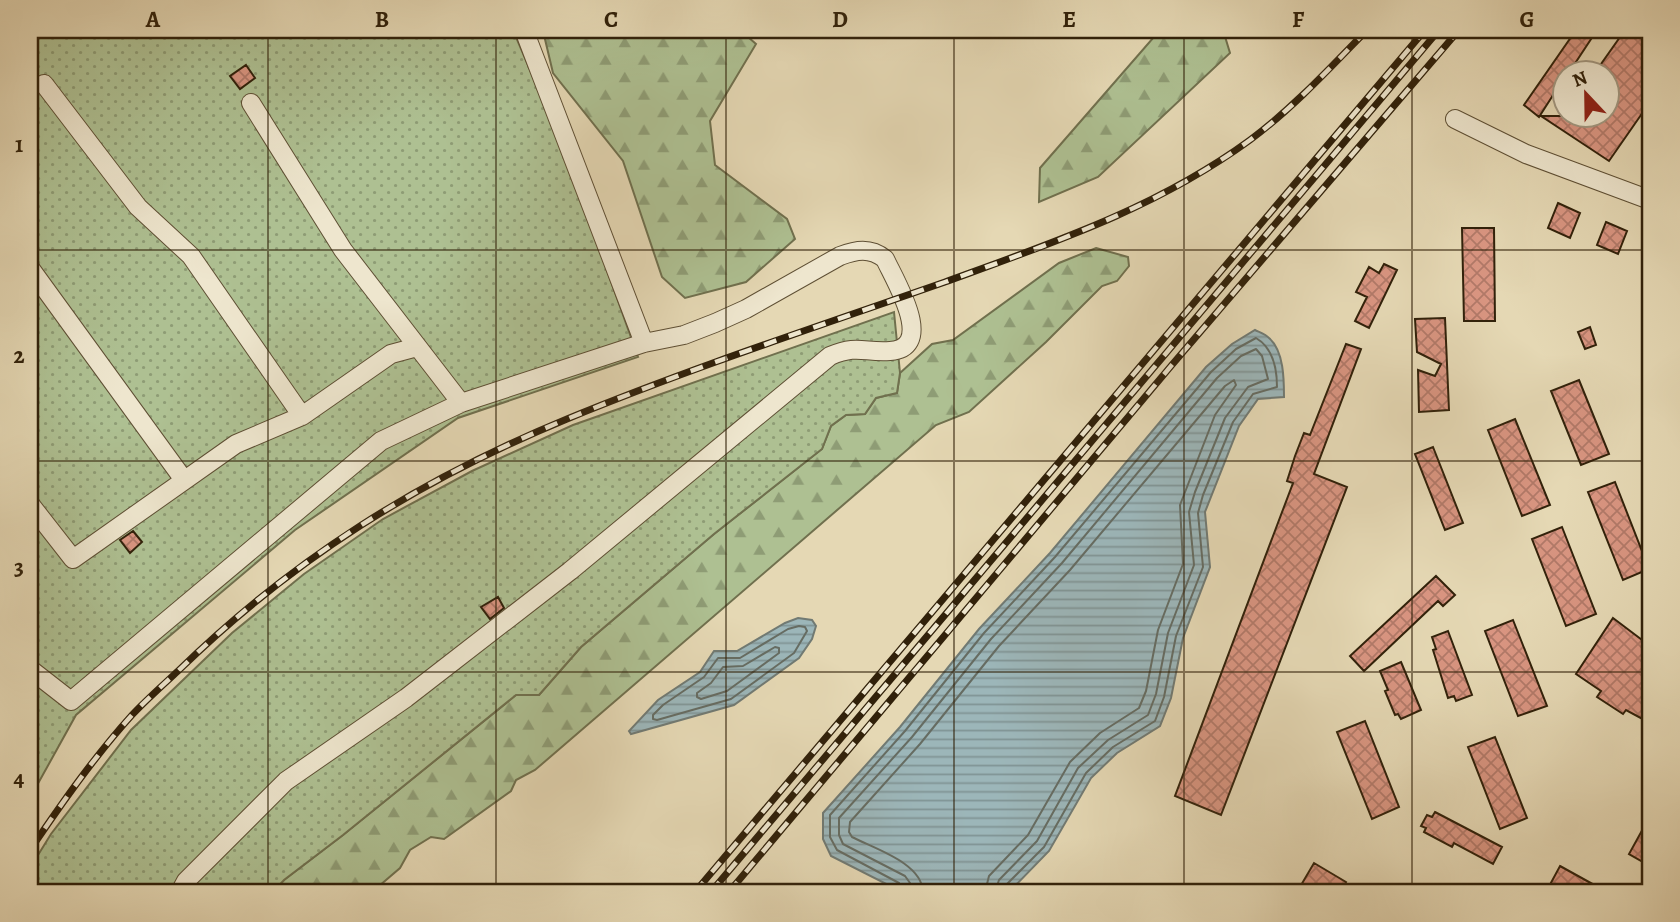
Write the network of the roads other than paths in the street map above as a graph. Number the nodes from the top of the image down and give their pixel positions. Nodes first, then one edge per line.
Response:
1 (524, 30) edge
2 (44, 84) dead end
3 (251, 103) dead end
4 (1455, 119) dead end
5 (1650, 200) edge
6 (30, 268) edge
7 (644, 343) junction
8 (417, 347) junction
9 (461, 403) junction
10 (302, 416) junction
11 (184, 480) junction
12 (30, 504) edge
13 (30, 669) edge
14 (180, 892) edge

1 - 7 street
2 - 10 street
3 - 8 street
4 - 5 street
6 - 11 street
7 - 9 street
7 - 14 street
8 - 9 street
8 - 10 street
9 - 13 street
10 - 11 street
11 - 12 street

